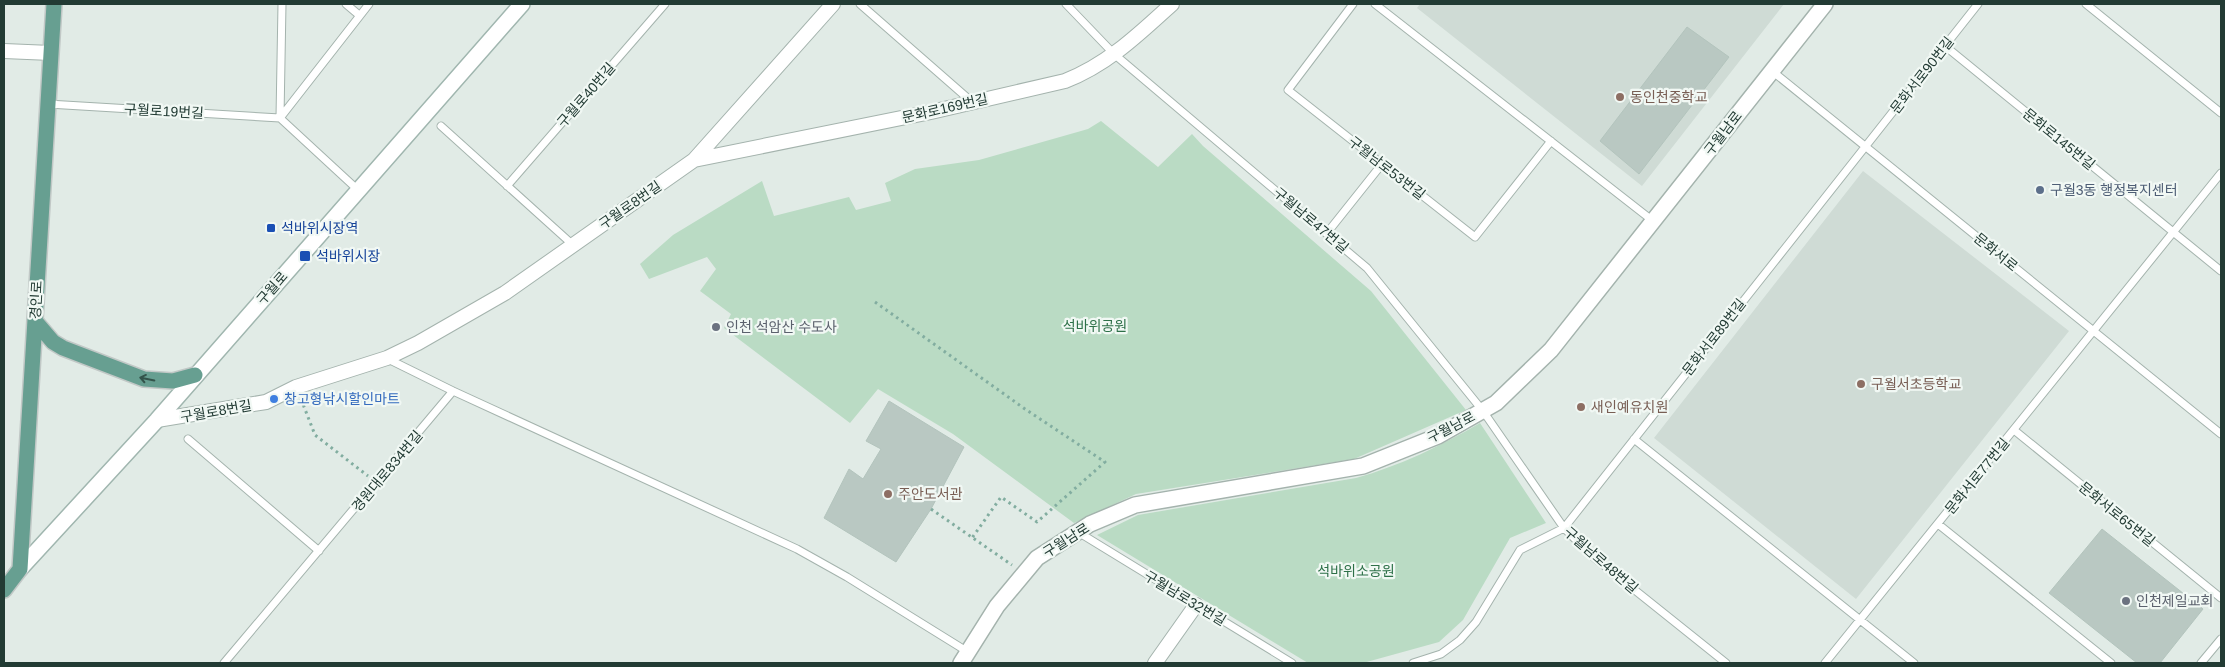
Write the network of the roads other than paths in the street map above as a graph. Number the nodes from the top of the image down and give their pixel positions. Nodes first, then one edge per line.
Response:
1 (54, 4) edge
2 (282, 4) edge
3 (346, 4) edge
4 (369, 4) edge
5 (522, 4) edge
6 (665, 4) edge
7 (833, 4) edge
8 (860, 4) edge
9 (1066, 4) edge
10 (1172, 4) edge
11 (1353, 4) edge
12 (1375, 4) edge
13 (1825, 4) edge
14 (1978, 4) edge
15 (2086, 4) edge
16 (359, 15) junction
17 (1945, 46) junction
18 (4, 51) edge
19 (51, 54) junction
20 (1114, 54) junction
21 (1772, 71) junction
22 (972, 102) junction
23 (48, 104) junction
24 (2221, 113) edge
25 (280, 118) junction
26 (441, 126) dead end
27 (1551, 141) junction
28 (1865, 147) junction
29 (694, 160) junction
30 (1382, 164) junction
31 (2221, 173) edge
32 (507, 186) junction
33 (358, 190) junction
34 (1653, 221) junction
35 (2174, 232) junction
36 (1326, 233) junction
37 (573, 245) junction
38 (2221, 271) edge
39 (35, 321) junction
40 (2094, 331) junction
41 (387, 358) junction
42 (195, 375) junction
43 (454, 391) junction
44 (1483, 411) junction
45 (157, 420) junction
46 (2014, 430) junction
47 (2221, 434) edge
48 (188, 439) dead end
49 (1634, 439) junction
50 (1938, 524) junction
51 (1564, 528) junction
52 (1078, 531) junction
53 (319, 551) junction
54 (20, 569) junction
55 (4, 590) edge
56 (2221, 598) edge
57 (1196, 605) junction
58 (1860, 620) junction
59 (2221, 639) edge
60 (964, 658) edge
61 (224, 663) edge
62 (1155, 663) edge
63 (1292, 663) edge
64 (1413, 663) edge
65 (1726, 663) edge
66 (1825, 663) edge
67 (1914, 663) edge
68 (2110, 663) edge
69 (2201, 663) edge

1 - 19 main road, 경인로
2 - 25 lane
3 - 16 lane
4 - 16 lane
5 - 33 street, 구월로
6 - 32 lane, 구월로40번길
7 - 29 street, 구월로8번길
8 - 22 lane
9 - 20 lane, 구월남로47번길
10 - 20 street, 문화로169번길
11 - 30 lane, 구월남로53번길
12 - 27 lane
13 - 21 street, 구월남로
14 - 17 lane, 문화서로90번길
15 - 24 lane
16 - 25 lane
17 - 28 lane, 문화서로90번길
17 - 35 lane, 문화로145번길
18 - 19 street
19 - 23 main road, 경인로
20 - 22 street, 문화로169번길
20 - 36 lane, 구월남로47번길
21 - 28 lane, 문화서로
21 - 34 street, 구월남로
22 - 29 street, 문화로169번길
23 - 25 lane, 구월로19번길
23 - 39 main road, 경인로
25 - 33 lane
26 - 32 lane
27 - 30 lane, 구월남로53번길
27 - 34 lane
28 - 40 lane, 문화서로
28 - 49 lane, 문화서로89번길
29 - 37 street, 구월로8번길
30 - 36 lane
31 - 35 lane
32 - 37 lane
33 - 42 street, 구월로
34 - 44 street, 구월남로
35 - 38 lane, 문화로145번길
35 - 40 lane
36 - 44 lane, 구월남로47번길
37 - 41 street, 구월로8번길
42 -> 39 main road
39 - 54 main road, 경인로
40 - 46 lane, 문화서로77번길
40 - 47 lane, 문화서로
41 - 43 lane
41 - 45 street, 구월로8번길
42 - 45 street, 구월로
43 - 53 lane, 경원대로834번길
43 - 60 lane
44 - 51 lane, 구월남로48번길
44 - 52 street, 구월남로
45 - 54 street, 구월로
46 - 50 lane, 문화서로77번길
46 - 56 lane, 문화서로65번길
48 - 53 lane
49 - 51 lane, 문화서로89번길
49 - 58 lane
50 - 58 lane, 문화서로77번길
50 - 68 lane
51 - 64 lane
51 - 65 lane, 구월남로48번길
52 - 57 lane, 구월남로32번길
52 - 60 street, 구월남로
53 - 61 lane, 경원대로834번길
54 - 55 main road
57 - 62 street
57 - 63 lane, 구월남로32번길
58 - 66 lane, 문화서로77번길
58 - 67 lane
59 - 69 lane

